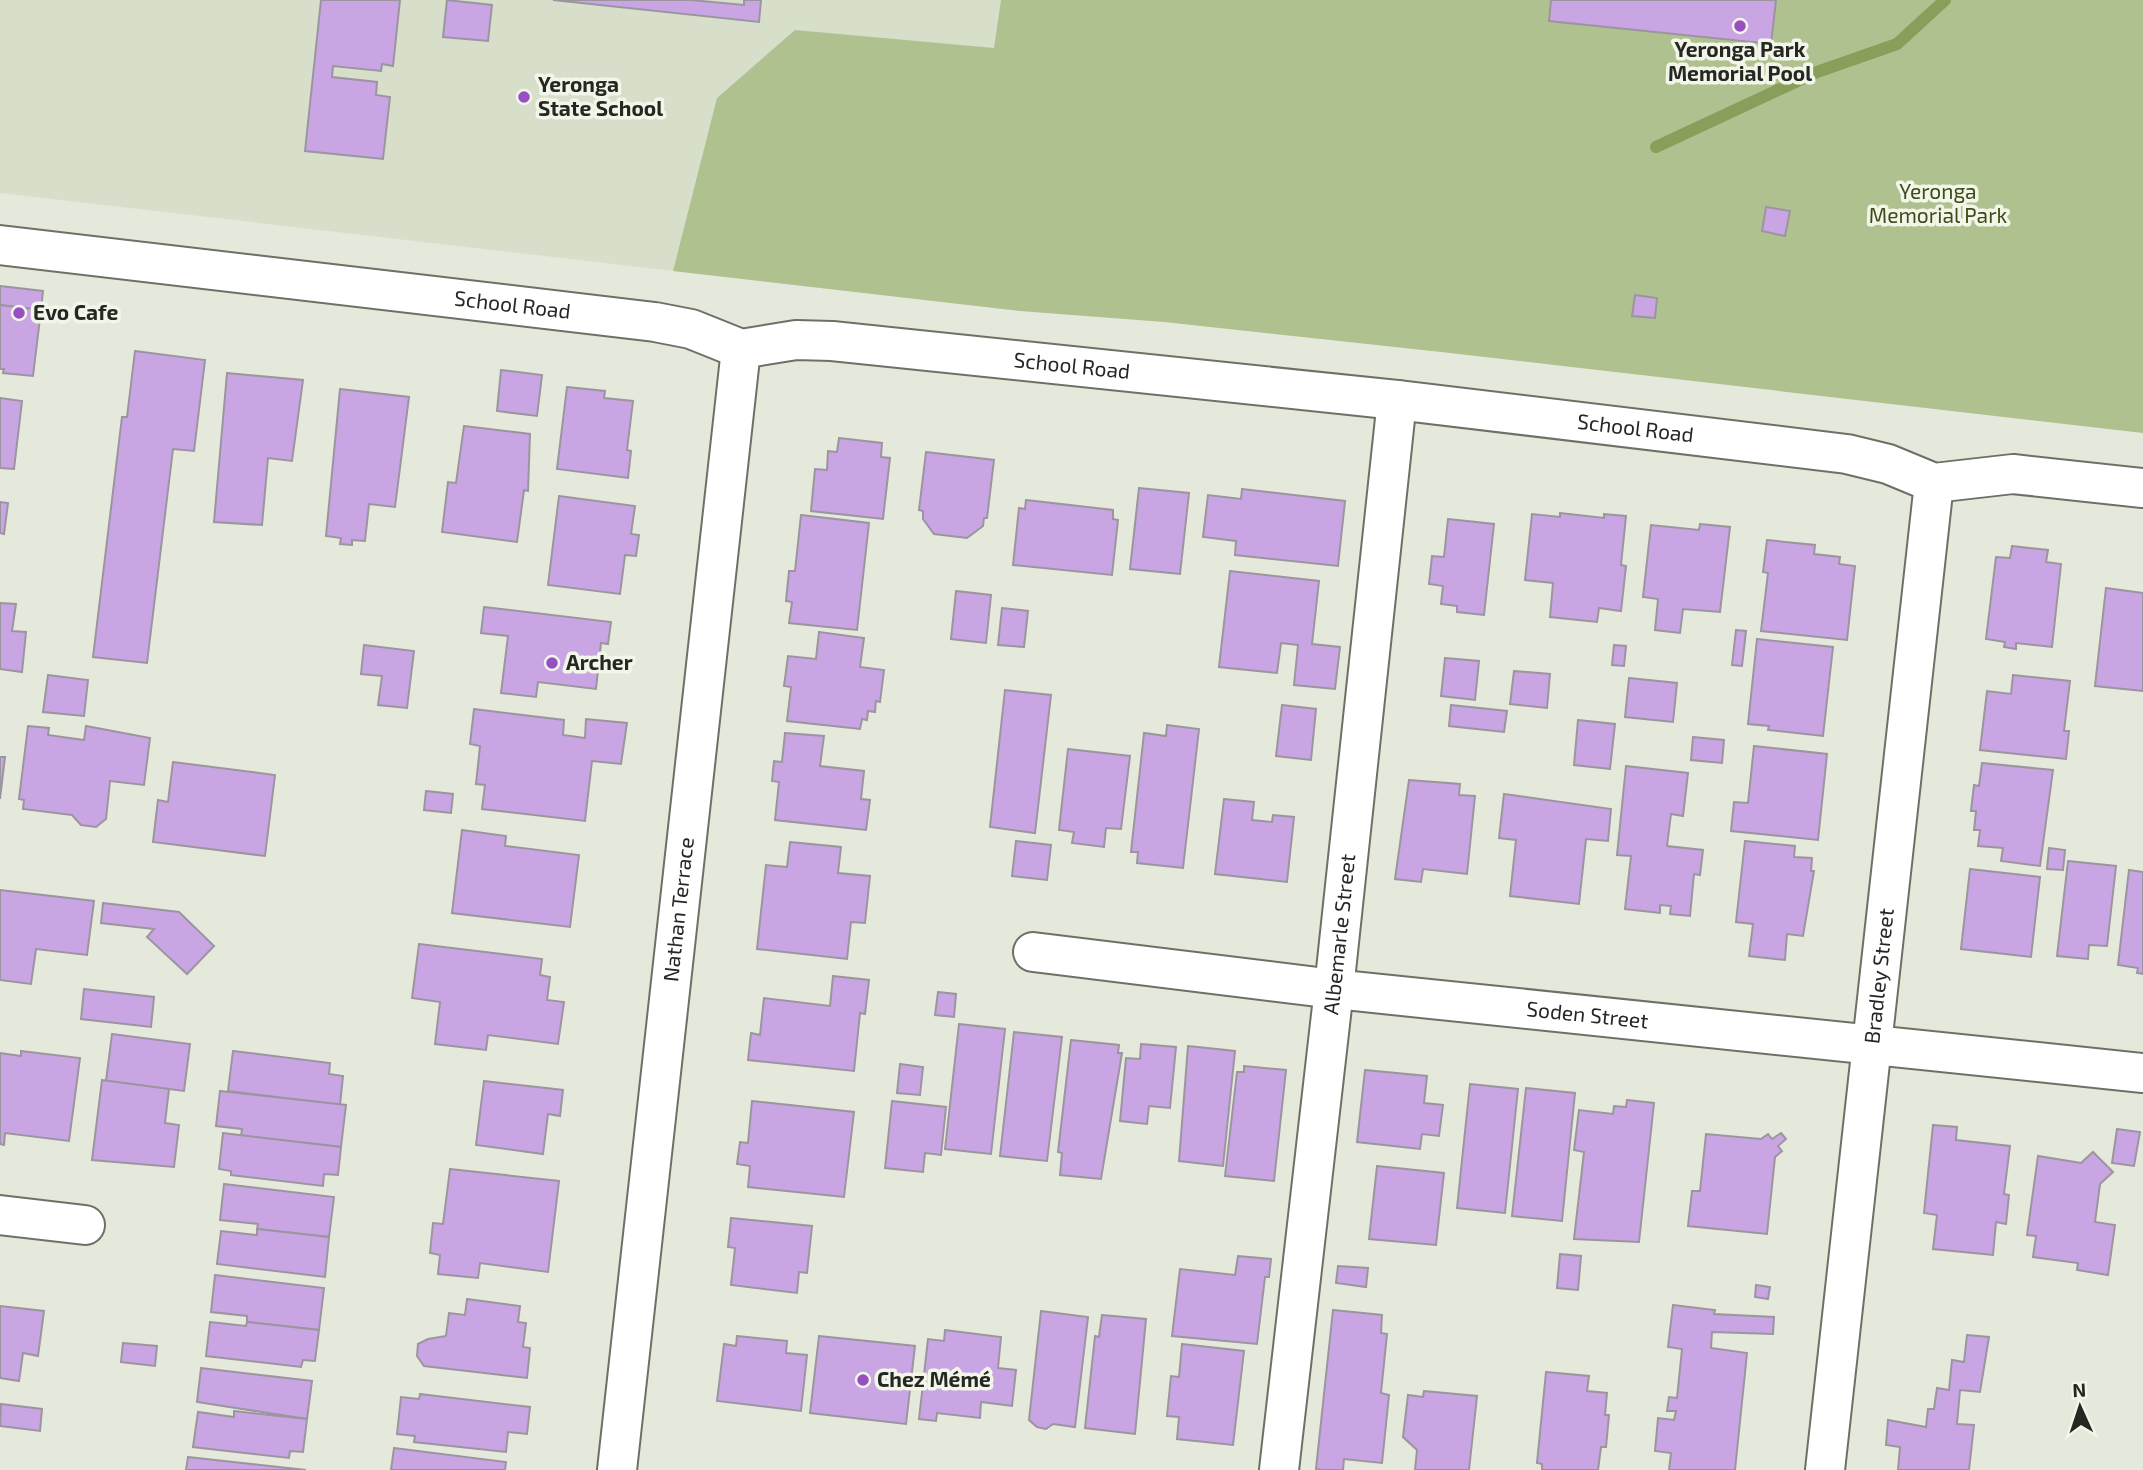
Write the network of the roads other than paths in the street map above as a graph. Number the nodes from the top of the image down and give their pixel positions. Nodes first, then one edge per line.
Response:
1 (0, 245) edge
2 (741, 349) junction
3 (1397, 400) junction
4 (1934, 483) junction
5 (2143, 488) edge
6 (1033, 952) dead end
7 (1334, 989) junction
8 (1871, 1046) junction
9 (2143, 1073) edge
10 (0, 1215) edge
11 (85, 1225) dead end
12 (617, 1470) edge
13 (1279, 1470) edge
14 (1825, 1470) edge

1 - 2 street, School Road
2 - 3 street, School Road
2 - 12 street, Nathan Terrace
3 - 4 street, School Road
3 - 7 street, Albemarle Street
4 - 5 street, School Road
4 - 8 street, Bradley Street
6 - 7 street, Soden Street
7 - 8 street, Soden Street
7 - 13 street, Albemarle Street
8 - 9 street, Soden Street
8 - 14 street, Bradley Street
10 - 11 street

